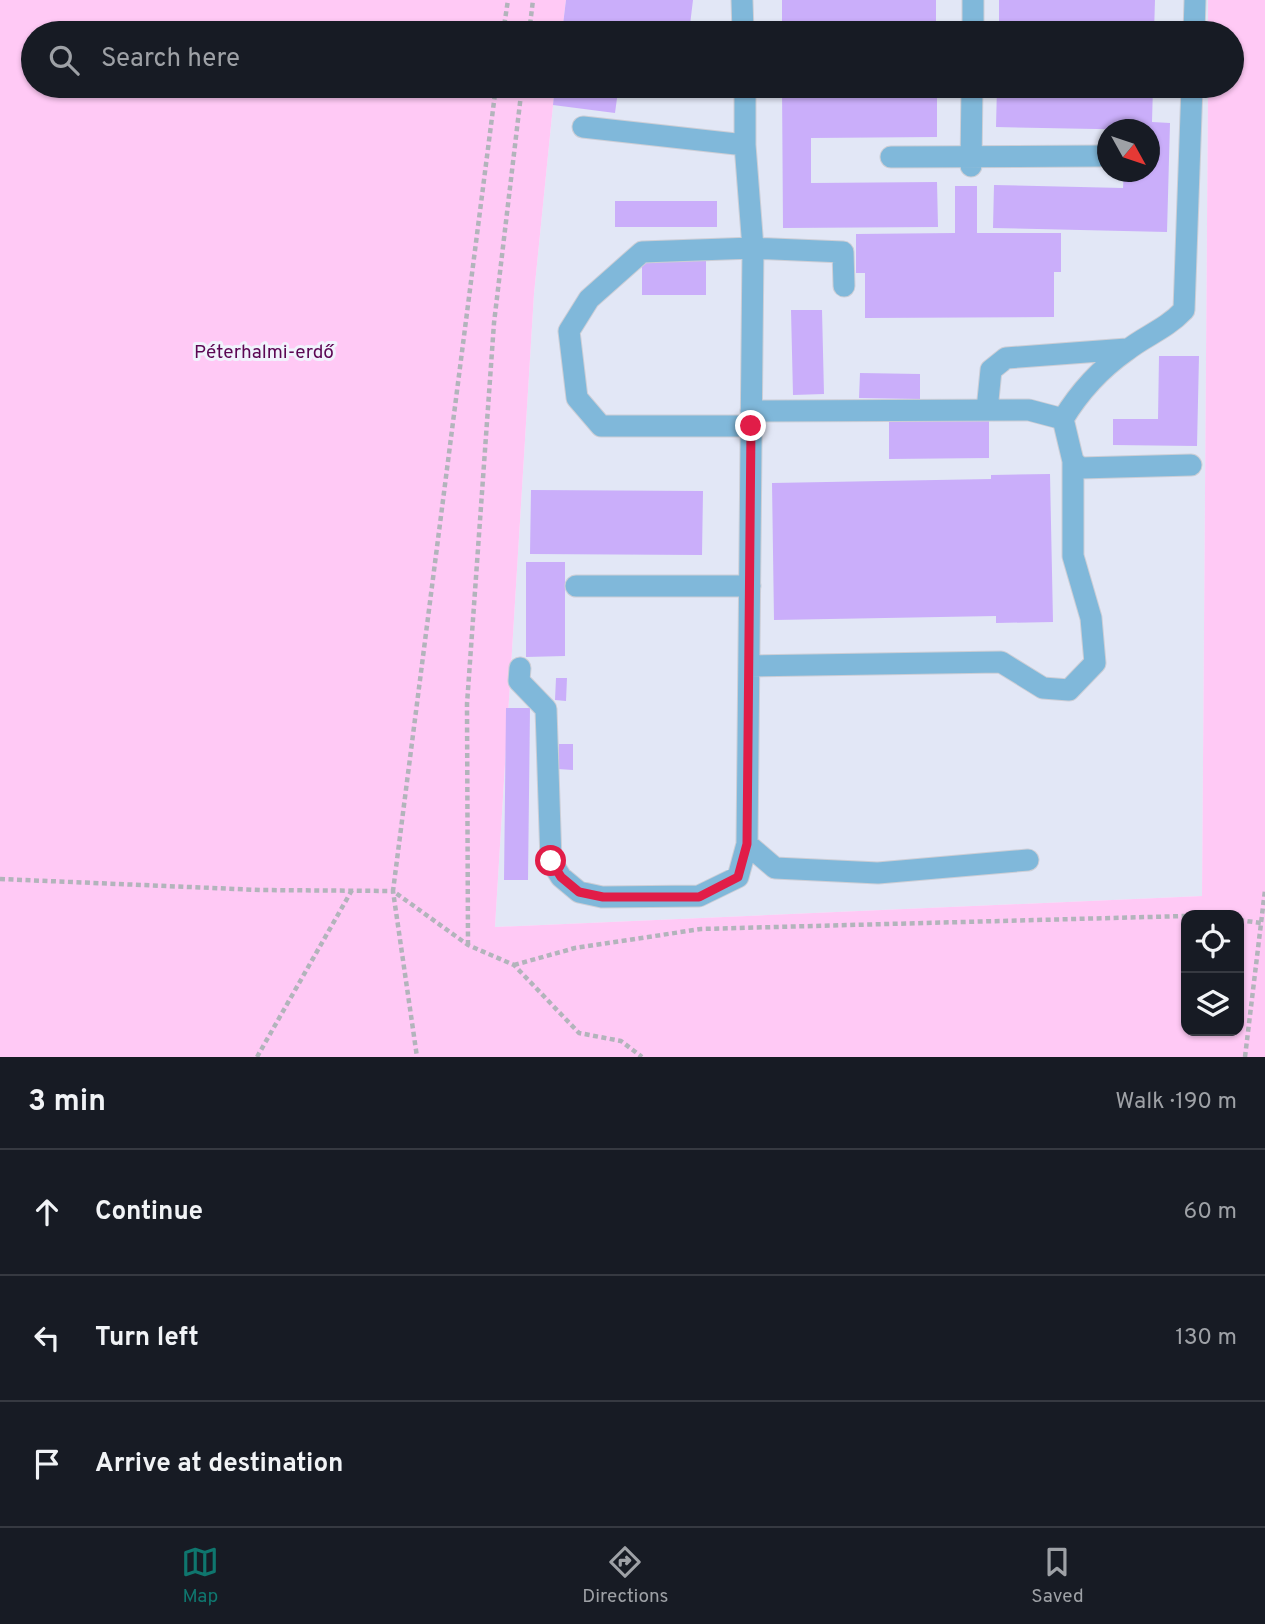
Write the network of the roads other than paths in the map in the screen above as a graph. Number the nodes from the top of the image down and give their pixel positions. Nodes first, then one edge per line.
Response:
1 (742, 0) edge
2 (973, 0) edge
3 (1195, 0) edge
4 (743, 21) edge
5 (973, 21) edge
6 (1194, 21) edge
7 (746, 98) edge
8 (972, 98) edge
9 (1192, 98) edge
10 (583, 127) dead end
11 (745, 145) junction
12 (1097, 156) edge
13 (891, 157) dead end
14 (971, 162) junction
15 (753, 248) junction
16 (844, 286) dead end
17 (1127, 349) junction
18 (987, 410) junction
19 (751, 419) junction
20 (1063, 419) junction
21 (1073, 461) junction
22 (1191, 466) dead end
23 (576, 586) dead end
24 (750, 586) junction
25 (749, 666) junction
26 (520, 668) dead end
27 (747, 844) junction
28 (1028, 860) dead end

1 - 4 lane
2 - 5 lane
3 - 6 lane
7 - 11 lane
8 - 14 lane
9 - 17 lane
10 - 11 lane
11 - 15 lane
12 - 14 lane
13 - 14 lane
15 - 16 lane
15 - 19 lane
15 - 19 lane
17 - 18 lane
17 - 20 lane
18 - 19 lane
18 - 20 lane
19 - 24 lane
20 - 21 lane
21 - 22 lane
21 - 25 lane
23 - 24 lane
24 - 25 lane
25 - 27 lane
26 - 27 lane
27 - 28 lane

